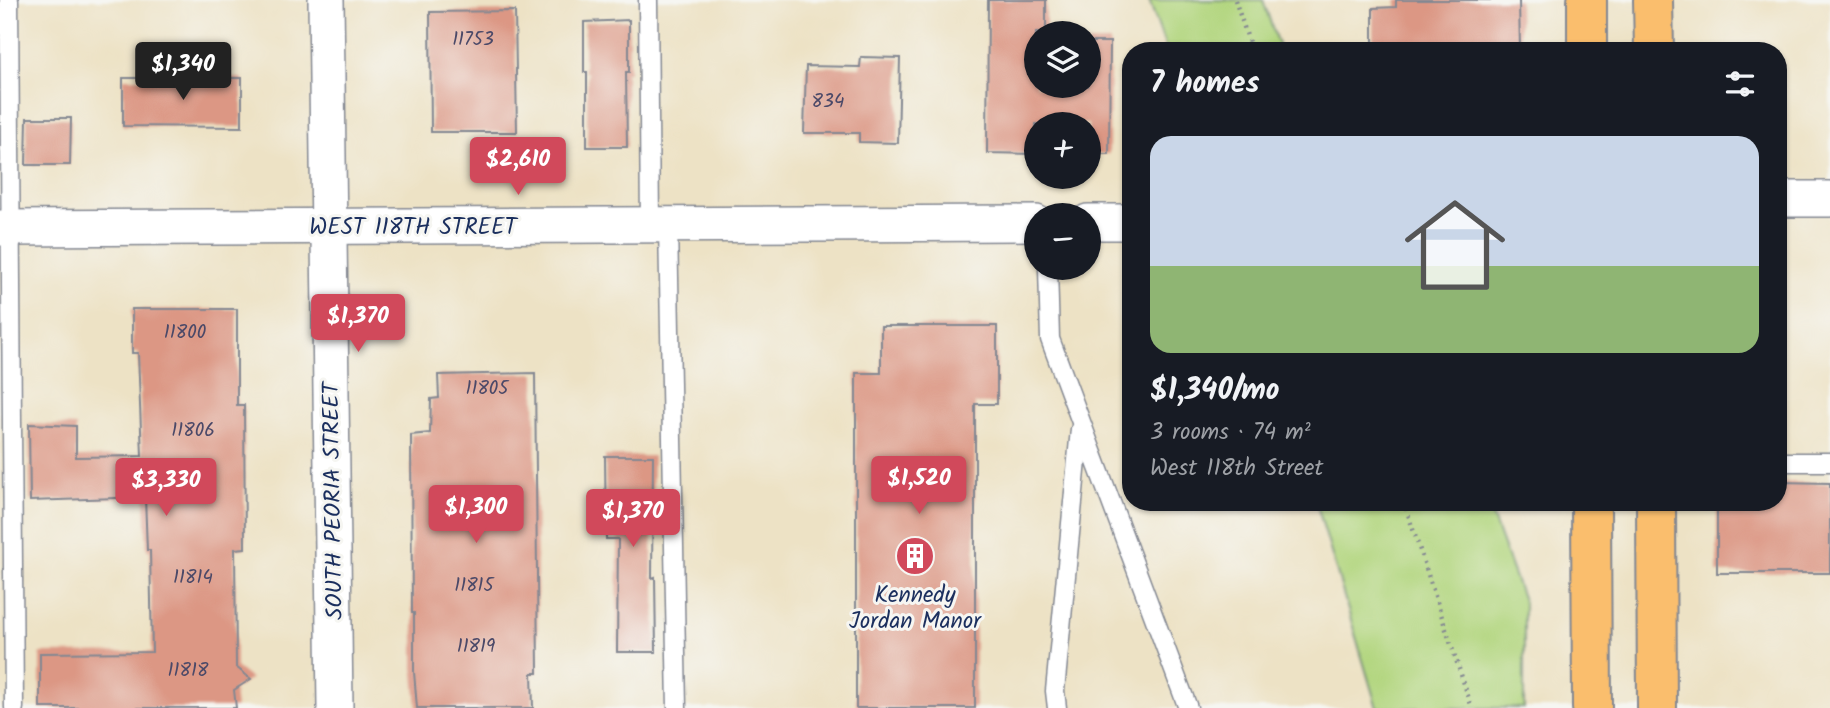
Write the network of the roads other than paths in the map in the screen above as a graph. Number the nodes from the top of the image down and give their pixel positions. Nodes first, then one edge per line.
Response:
1 (9, 0) edge
2 (326, 0) edge
3 (648, 0) edge
4 (1587, 0) edge
5 (1653, 0) edge
6 (1587, 42) edge
7 (1654, 42) edge
8 (1787, 199) edge
9 (1830, 199) edge
10 (1101, 222) edge
11 (1122, 222) edge
12 (1024, 223) edge
13 (659, 225) junction
14 (328, 226) junction
15 (6, 228) edge
16 (1048, 280) edge
17 (1080, 422) junction
18 (1787, 462) edge
19 (1830, 462) edge
20 (1591, 511) edge
21 (1656, 511) edge
22 (13, 708) edge
23 (335, 708) edge
24 (677, 708) edge
25 (1057, 708) edge
26 (1188, 708) edge
27 (1592, 708) edge
28 (1657, 708) edge

1 - 15 lane
2 - 14 street, SOUTH PEORIA STREET
3 - 13 lane
4 - 6 main road
5 - 7 main road
8 - 9 street
10 - 11 street
12 - 13 street, WEST 118TH STREET
13 - 14 street, WEST 118TH STREET
13 - 24 lane
14 - 15 street, WEST 118TH STREET
14 - 23 street, SOUTH PEORIA STREET
15 - 22 lane
16 - 17 lane
17 - 25 lane
17 - 26 lane
18 - 19 lane
20 - 27 main road
21 - 28 main road

